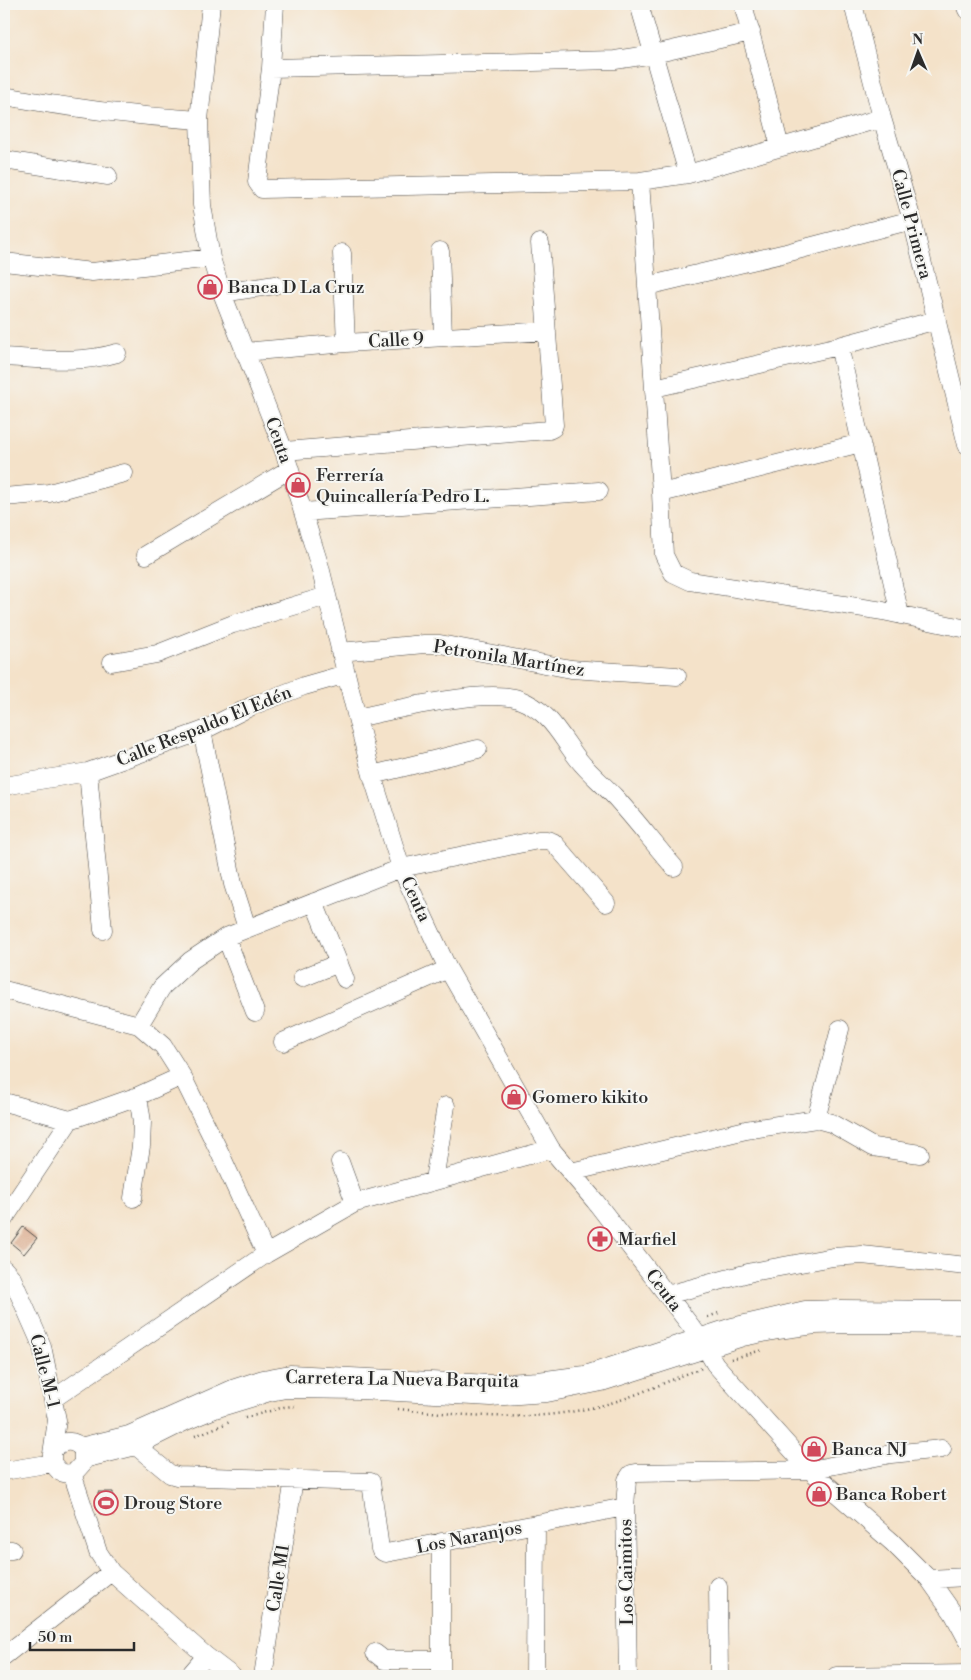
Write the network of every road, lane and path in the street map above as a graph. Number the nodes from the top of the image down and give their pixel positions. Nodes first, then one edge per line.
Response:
1 (211, 4) edge
2 (275, 4) edge
3 (640, 4) edge
4 (743, 4) edge
5 (853, 4) edge
6 (965, 4) edge
7 (967, 10) edge
8 (750, 32) junction
9 (654, 54) junction
10 (271, 68) junction
11 (4, 96) edge
12 (882, 118) junction
13 (199, 120) junction
14 (780, 148) junction
15 (4, 160) edge
16 (688, 174) junction
17 (108, 176) dead end
18 (640, 181) junction
19 (912, 220) junction
20 (540, 243) dead end
21 (440, 251) dead end
22 (342, 253) dead end
23 (211, 258) junction
24 (4, 262) edge
25 (276, 285) dead end
26 (647, 286) junction
27 (222, 294) junction
28 (937, 320) junction
29 (547, 331) junction
30 (443, 338) junction
31 (346, 343) junction
32 (840, 346) junction
33 (244, 352) junction
34 (117, 353) dead end
35 (4, 357) edge
36 (654, 388) junction
37 (861, 443) junction
38 (967, 445) edge
39 (284, 451) junction
40 (290, 469) junction
41 (124, 473) dead end
42 (599, 491) dead end
43 (661, 493) junction
44 (4, 497) edge
45 (303, 512) junction
46 (146, 555) dead end
47 (328, 596) junction
48 (900, 615) junction
49 (967, 630) edge
50 (340, 652) junction
51 (112, 662) dead end
52 (346, 674) junction
53 (678, 676) dead end
54 (357, 718) junction
55 (202, 731) junction
56 (478, 749) dead end
57 (88, 772) junction
58 (372, 775) junction
59 (4, 786) edge
60 (674, 867) dead end
61 (401, 868) junction
62 (314, 902) junction
63 (606, 903) dead end
64 (247, 928) junction
65 (103, 930) dead end
66 (226, 937) junction
67 (338, 962) junction
68 (448, 969) junction
69 (302, 978) dead end
70 (346, 979) dead end
71 (4, 990) edge
72 (255, 1012) dead end
73 (139, 1025) junction
74 (840, 1029) dead end
75 (283, 1042) dead end
76 (182, 1076) junction
77 (138, 1096) junction
78 (4, 1102) edge
79 (446, 1106) dead end
80 (816, 1119) junction
81 (70, 1120) junction
82 (551, 1149) junction
83 (920, 1154) dead end
84 (340, 1162) dead end
85 (571, 1172) junction
86 (434, 1180) junction
87 (133, 1198) dead end
88 (355, 1203) junction
89 (4, 1219) edge
90 (266, 1254) junction
91 (967, 1266) edge
92 (7, 1276) edge
93 (667, 1295) junction
94 (967, 1310) edge
95 (722, 1313) dead end
96 (967, 1325) edge
97 (703, 1344) junction
98 (766, 1349) dead end
99 (53, 1400) junction
100 (57, 1420) junction
101 (136, 1446) junction
102 (942, 1449) dead end
103 (81, 1450) junction
104 (53, 1456) junction
105 (810, 1470) junction
106 (4, 1471) edge
107 (72, 1473) junction
108 (294, 1479) junction
109 (625, 1507) junction
110 (536, 1524) junction
111 (441, 1542) junction
112 (111, 1572) junction
113 (967, 1577) edge
114 (928, 1579) junction
115 (718, 1586) dead end
116 (967, 1638) edge
117 (375, 1653) dead end
118 (4, 1656) edge
119 (206, 1656) junction
120 (441, 1668) edge
121 (967, 1674) edge
122 (188, 1676) edge
123 (232, 1676) edge
124 (263, 1676) edge
125 (535, 1676) edge
126 (628, 1676) edge
127 (719, 1676) edge
128 (836, 1676) edge

1 - 13 street, Ceuta
2 - 10 street
3 - 9 street
4 - 8 street
5 - 12 street, Calle Primera
6 - 7 street
8 - 9 street
8 - 14 street
9 - 10 street
9 - 16 street
10 - 18 street
11 - 13 street
12 - 14 street
12 - 19 street, Calle Primera
13 - 23 street, Ceuta
14 - 16 street
15 - 17 street
16 - 18 street
18 - 26 street
19 - 26 street
19 - 28 street, Calle Primera
20 - 29 street
21 - 30 street
22 - 31 street
23 - 24 street
23 - 27 street, Ceuta
25 - 27 street
26 - 36 street
27 - 33 street, Ceuta
28 - 32 street
28 - 38 street, Calle Primera
29 - 30 street, Calle 9
29 - 39 street
30 - 31 street, Calle 9
31 - 33 street, Calle 9
32 - 36 street
32 - 37 street
33 - 39 street, Ceuta
34 - 35 street
36 - 43 street
37 - 43 street
37 - 48 street
39 - 40 street, Ceuta
40 - 45 street, Ceuta
40 - 46 street
41 - 44 street
42 - 45 street
43 - 48 street
45 - 47 street, Ceuta
47 - 50 street, Ceuta
47 - 51 street
48 - 49 street
50 - 52 street, Ceuta
50 - 53 street, Petronila Martínez
52 - 54 street, Ceuta
52 - 55 street, Calle Respaldo El Edén
54 - 58 street, Ceuta
54 - 60 street
55 - 57 street, Calle Respaldo El Edén
55 - 64 street
56 - 58 street
57 - 59 street, Calle Respaldo El Edén
57 - 65 street
58 - 61 street, Ceuta
61 - 62 street
61 - 63 street
61 - 68 street, Ceuta
62 - 64 street
62 - 67 street
64 - 66 street
66 - 72 street
66 - 73 street
67 - 69 street
67 - 70 street
68 - 75 street
68 - 82 street, Ceuta
71 - 73 street
73 - 76 street
74 - 80 street
76 - 77 street
76 - 90 street
77 - 81 street
77 - 87 street
78 - 81 street
79 - 86 street
80 - 83 street
80 - 85 street
81 - 89 street
82 - 85 street, Ceuta
82 - 86 street
84 - 88 street
85 - 93 street, Ceuta
86 - 88 street
88 - 90 street
90 - 99 street
91 - 93 street
92 - 99 street, Calle M-1
93 - 97 street, Ceuta
94 - 97 street, Carretera La Nueva Barquita
95 - 97 path
96 - 97 street, Carretera La Nueva Barquita
97 - 98 path
97 - 101 street, Carretera La Nueva Barquita
97 - 103 street, Carretera La Nueva Barquita
97 - 105 street, Ceuta
99 - 100 street, Calle M-1
100 - 103 street, Calle M-1
100 - 104 street, Calle M-1
101 - 103 street, Carretera La Nueva Barquita
101 - 108 street
102 - 105 street
103 - 104 street
103 - 107 street
104 - 106 street
104 - 107 street
105 - 109 street, Los Caimitos
105 - 114 street, Ceuta
107 - 112 street
108 - 111 street, Los Naranjos
108 - 124 street, Calle M1
109 - 110 street, Los Naranjos
109 - 126 street, Los Caimitos
110 - 111 street, Los Naranjos
110 - 125 street
111 - 120 street
112 - 118 street
112 - 119 street
113 - 114 street
114 - 116 street, Ceuta
115 - 127 street
117 - 120 street
119 - 122 street
119 - 123 street
121 - 128 street

